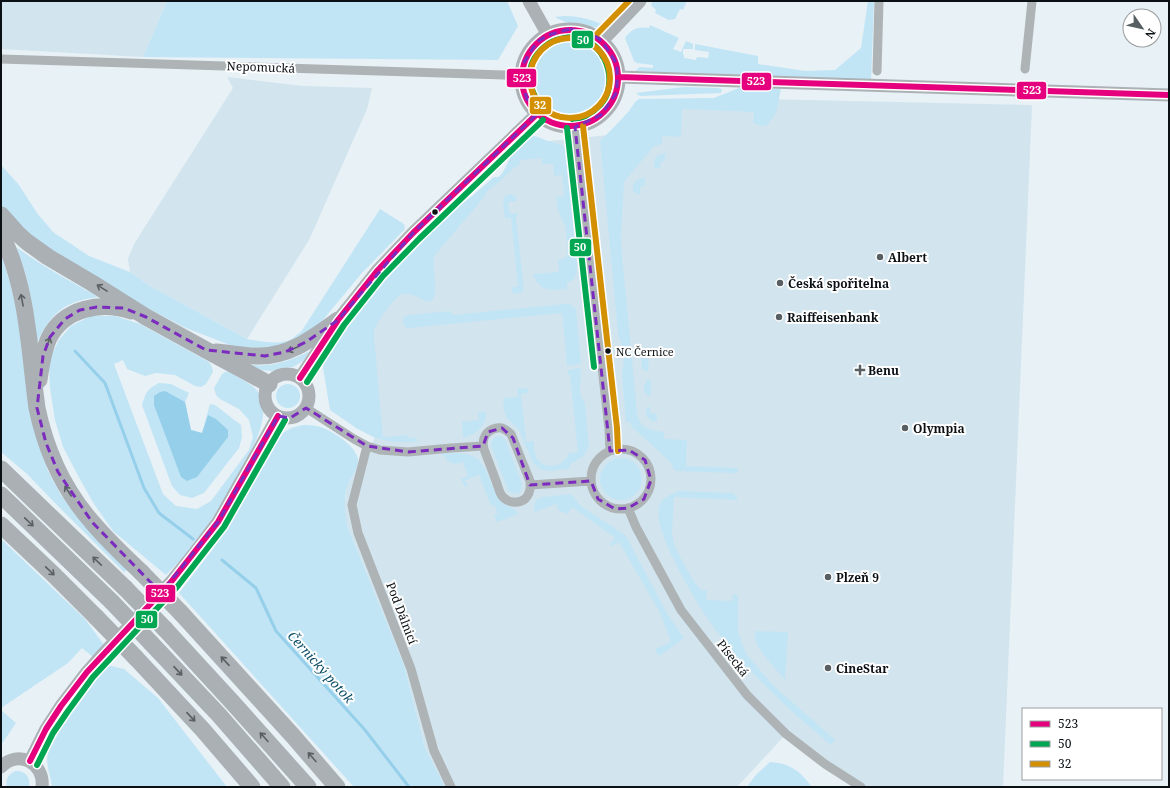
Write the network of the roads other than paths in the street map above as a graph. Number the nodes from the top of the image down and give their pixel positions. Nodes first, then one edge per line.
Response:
1 (529, 1) edge
2 (640, 1) edge
3 (879, 1) edge
4 (1032, 1) edge
5 (548, 35) junction
6 (602, 41) junction
7 (1, 59) edge
8 (1026, 69) dead end
9 (877, 71) dead end
10 (521, 77) junction
11 (619, 77) junction
12 (1169, 95) edge
13 (537, 114) junction
14 (575, 127) junction
15 (1, 215) edge
16 (1, 234) edge
17 (146, 316) junction
18 (338, 320) junction
19 (206, 350) junction
20 (300, 378) junction
21 (269, 384) junction
22 (37, 408) junction
23 (306, 408) junction
24 (278, 416) junction
25 (367, 446) junction
26 (483, 446) junction
27 (610, 451) junction
28 (1, 469) edge
29 (591, 481) junction
30 (530, 485) junction
31 (1, 495) edge
32 (628, 508) junction
33 (1, 525) edge
34 (220, 749) junction
35 (30, 761) junction
36 (1, 767) edge
37 (42, 787) edge
38 (242, 787) edge
39 (252, 787) edge
40 (282, 787) edge
41 (308, 787) edge
42 (337, 787) edge
43 (451, 787) edge
44 (861, 787) edge

1 - 5 main road
2 - 6 main road
3 - 9 street
4 - 8 street
5 - 6 main road
5 - 10 main road
6 - 11 main road
7 - 10 street, Nepomucká
10 - 13 main road
11 - 12 main road
11 - 14 main road
13 - 14 main road
13 - 18 main road
14 - 27 street
17 -> 15 highway
22 -> 16 highway
17 - 19 highway
22 -> 17 highway
18 -> 19 highway
18 - 20 main road
19 - 21 highway
20 - 21 main road
20 - 23 main road
21 - 24 main road
42 -> 22 highway, bridge
23 - 24 main road
23 - 25 street
24 - 35 main road
25 - 26 street
25 - 43 street, Pod Dálnicí
26 - 30 street
26 - 30 street
27 - 29 street
27 - 32 street
41 -> 28 highway, bridge
29 - 30 street
29 - 32 street
31 -> 40 highway, bridge
32 - 44 street, Písecká
33 -> 34 highway, bridge
34 - 38 highway
34 - 39 highway
35 - 36 main road
35 - 37 main road

